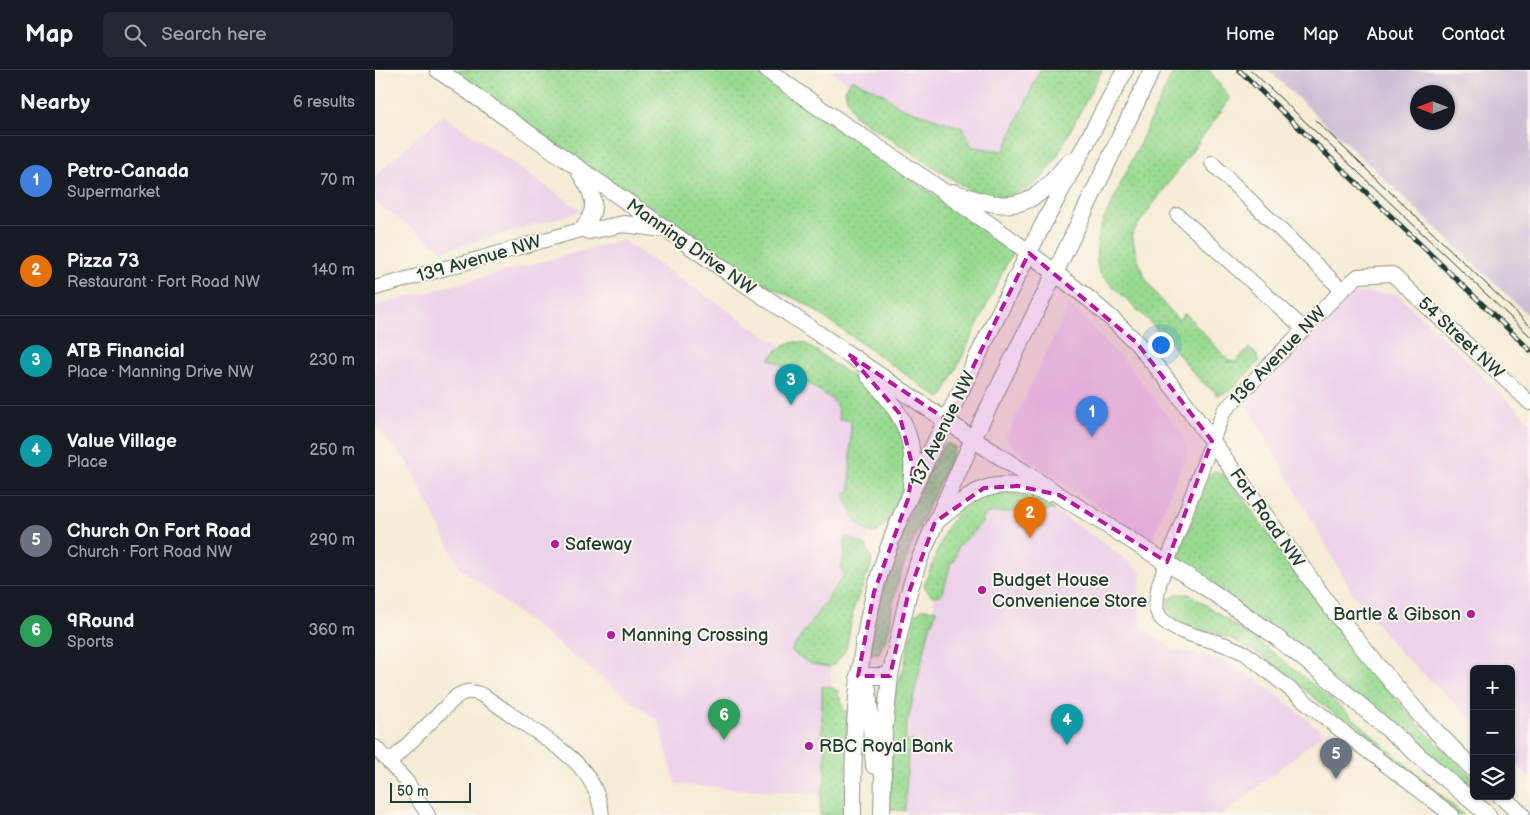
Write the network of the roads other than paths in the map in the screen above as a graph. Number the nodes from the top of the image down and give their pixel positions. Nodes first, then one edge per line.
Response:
1 (437, 70) edge
2 (767, 70) edge
3 (1125, 70) edge
4 (1152, 70) edge
5 (1084, 147) junction
6 (1212, 163) dead end
7 (578, 168) junction
8 (937, 187) junction
9 (1177, 215) dead end
10 (666, 229) junction
11 (584, 230) junction
12 (1029, 253) junction
13 (1055, 273) junction
14 (1392, 274) joint
15 (375, 288) edge
16 (1342, 290) junction
17 (1304, 329) junction
18 (848, 354) junction
19 (1530, 403) edge
20 (947, 420) junction
21 (973, 439) junction
22 (1212, 440) junction
23 (1059, 496) junction
24 (909, 499) junction
25 (935, 522) junction
26 (1167, 562) junction
27 (858, 676) junction
28 (890, 676) junction
29 (375, 747) edge
30 (390, 762) junction
31 (1470, 766) edge
32 (1505, 800) edge
33 (428, 815) edge
34 (602, 815) edge
35 (853, 815) edge
36 (881, 815) edge
37 (1452, 815) edge
38 (1488, 815) edge
39 (1520, 815) edge

1 - 7 main road, Manning Drive NW
2 - 8 main road
3 - 5 main road, 137 Avenue NW
4 - 13 main road, 137 Avenue NW
5 - 8 main road
5 - 12 main road, 137 Avenue NW
6 - 16 street
7 - 10 main road, Manning Drive NW
7 - 11 main road
8 - 12 main road
9 - 17 street
10 - 11 main road
10 - 18 main road, Manning Drive NW
11 - 15 street, 139 Avenue NW
12 - 13 main road
12 - 20 main road, 137 Avenue NW
13 - 21 main road, 137 Avenue NW
13 - 22 main road, Fort Road NW
14 - 16 street, 136 Avenue NW
14 - 19 street, 54 Street NW
16 - 17 street, 136 Avenue NW
17 - 22 street, 136 Avenue NW
18 - 20 main road, Manning Drive NW
18 - 24 main road
20 - 21 main road
20 - 24 main road, 137 Avenue NW
21 - 23 main road
21 - 25 main road, 137 Avenue NW
22 - 26 street, 136 Avenue NW
22 - 31 main road, Fort Road NW
23 - 25 main road
23 - 26 main road
24 - 27 main road, 137 Avenue NW
25 - 28 main road, 137 Avenue NW
26 - 37 street
26 - 38 main road
27 - 28 main road
27 - 35 main road, 137 Avenue NW
27 - 36 main road
28 - 36 main road, 137 Avenue NW
29 - 30 street
30 - 33 street
30 - 34 street
32 - 39 main road

